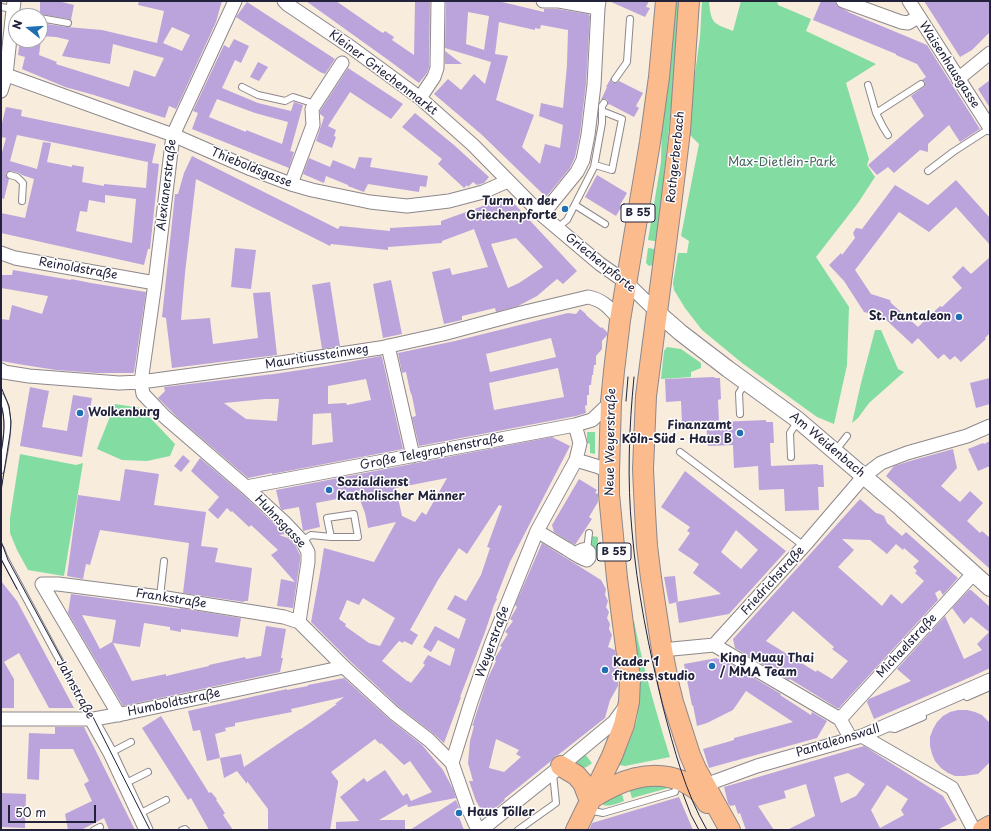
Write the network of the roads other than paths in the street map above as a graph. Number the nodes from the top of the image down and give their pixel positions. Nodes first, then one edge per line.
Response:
1 (235, 1) edge
2 (438, 1) edge
3 (543, 1) edge
4 (666, 1) edge
5 (689, 1) edge
6 (843, 1) edge
7 (909, 1) edge
8 (283, 2) edge
9 (598, 4) edge
10 (918, 17) junction
11 (48, 19) edge
12 (630, 19) dead end
13 (68, 23) dead end
14 (8, 38) edge
15 (990, 53) edge
16 (342, 63) dead end
17 (3, 74) edge
18 (615, 79) dead end
19 (958, 79) junction
20 (922, 84) dead end
21 (868, 85) dead end
22 (242, 87) dead end
23 (1, 91) edge
24 (420, 98) junction
25 (604, 103) dead end
26 (315, 104) junction
27 (602, 111) junction
28 (876, 113) junction
29 (990, 128) edge
30 (173, 135) junction
31 (888, 136) dead end
32 (595, 165) junction
33 (928, 171) dead end
34 (10, 175) dead end
35 (508, 181) junction
36 (291, 184) junction
37 (22, 201) dead end
38 (574, 204) junction
39 (542, 215) junction
40 (605, 224) dead end
41 (557, 228) junction
42 (1, 253) edge
43 (155, 283) junction
44 (627, 283) junction
45 (657, 312) junction
46 (620, 320) junction
47 (388, 346) junction
48 (1, 370) edge
49 (141, 382) junction
50 (746, 382) junction
51 (1, 397) edge
52 (611, 402) junction
53 (740, 414) dead end
54 (798, 420) junction
55 (575, 425) junction
56 (990, 426) edge
57 (847, 436) dead end
58 (835, 451) junction
59 (680, 452) dead end
60 (413, 456) junction
61 (791, 457) dead end
62 (576, 460) junction
63 (1, 470) edge
64 (609, 471) junction
65 (864, 476) junction
66 (246, 487) junction
67 (537, 531) junction
68 (589, 533) dead end
69 (331, 537) junction
70 (302, 541) junction
71 (804, 546) junction
72 (1, 549) edge
73 (590, 557) joint
74 (164, 561) dead end
75 (973, 574) junction
76 (42, 584) joint
77 (990, 588) edge
78 (160, 597) junction
79 (299, 622) junction
80 (714, 645) junction
81 (662, 650) junction
82 (344, 667) junction
83 (990, 680) edge
84 (990, 687) edge
85 (967, 697) dead end
86 (629, 702) junction
87 (119, 715) junction
88 (923, 717) dead end
89 (1, 719) edge
90 (91, 719) junction
91 (840, 719) junction
92 (884, 727) junction
93 (857, 737) junction
94 (131, 742) dead end
95 (110, 753) junction
96 (452, 763) junction
97 (557, 769) junction
98 (148, 772) dead end
99 (124, 784) junction
100 (705, 786) junction
101 (166, 800) dead end
102 (589, 803) junction
103 (139, 814) junction
104 (990, 826) edge
105 (730, 829) edge
106 (146, 830) edge
107 (182, 830) edge
108 (186, 830) edge
109 (479, 830) edge
110 (518, 830) edge
111 (576, 830) edge
112 (974, 830) edge
113 (983, 830) edge

1 - 30 street, Alexianerstraße
2 - 24 street
3 - 9 street
4 - 44 main road, B 55
5 - 45 main road, Rothgerberbach / B 55
6 - 10 street
7 - 10 street, Waisenhausgasse
8 - 24 street, Kleiner Griechenmarkt
9 - 39 street
10 - 19 street, Waisenhausgasse
11 - 13 lane
12 - 18 lane
14 - 17 street
15 - 19 street
16 - 26 street
17 - 23 street
17 - 30 street, Thieboldsgasse
19 - 29 street, Waisenhausgasse
20 - 28 lane
21 - 28 lane
22 - 26 lane
24 - 35 street, Kleiner Griechenmarkt
25 - 27 lane
26 - 36 street
27 - 32 lane
27 - 32 lane
28 - 31 lane
29 - 33 lane
30 - 36 street, Thieboldsgasse
30 - 43 street, Alexianerstraße
32 - 38 lane
34 - 37 lane
35 - 36 street, Thieboldsgasse
35 - 39 street, Kleiner Griechenmarkt
38 - 40 lane
38 - 41 lane
39 - 41 street, Griechenpforte
41 - 44 street, Griechenpforte
42 - 43 street, Reinoldstraße
43 - 49 street, Alexianerstraße
44 - 45 street, Griechenpforte
44 - 46 main road, Neue Weyerstraße / B 55
45 - 50 street, Am Weidenbach
45 - 81 main road, B 55
46 - 47 street, Mauritiussteinweg
46 - 52 main road, Neue Weyerstraße / B 55
47 - 49 street, Mauritiussteinweg
47 - 60 street
48 - 49 street, Mauritiussteinweg
49 - 66 street, Huhnsgasse
50 - 53 lane
50 - 54 street, Am Weidenbach
51 - 63 lane
52 - 55 street, Große Telegraphenstraße
52 - 64 main road, Neue Weyerstraße / B 55
54 - 58 street, Am Weidenbach
54 - 61 lane
55 - 60 street, Große Telegraphenstraße
55 - 62 street, Weyerstraße
56 - 65 street, Friedrichstraße
57 - 58 lane
58 - 65 street, Am Weidenbach
59 - 71 lane
60 - 66 street, Große Telegraphenstraße
62 - 64 street
62 - 67 street, Weyerstraße
64 - 86 main road, Neue Weyerstraße / B 55
65 - 71 street, Friedrichstraße
65 - 75 street, Am Weidenbach
66 - 70 street, Huhnsgasse
67 - 73 street
67 - 96 street, Weyerstraße
68 - 73 lane
69 - 69 lane
69 - 70 lane
70 - 79 street, Huhnsgasse
71 - 80 street, Friedrichstraße
72 - 90 lane, Jahnstraße
74 - 78 lane
75 - 77 street, Am Weidenbach
75 - 91 street, Michaelstraße
76 - 78 street, Frankstraße
76 - 87 street, Jahnstraße
78 - 79 street, Frankstraße
79 - 82 street
80 - 81 street
80 - 91 street
81 - 100 main road, B 55
82 - 87 street, Humboldtstraße
82 - 96 street
83 - 92 street, Pantaleonswall
84 - 85 lane
86 - 97 street
86 - 102 main road, Neue Weyerstraße / B 55
87 - 90 street, Humboldtstraße
88 - 92 lane
89 - 90 street, Humboldtstraße
90 - 95 street, Jahnstraße
91 - 93 street
92 - 93 street, Pantaleonswall
93 - 100 street, Pantaleonswall
93 - 112 street
94 - 95 lane
95 - 99 street, Jahnstraße
96 - 109 street
97 - 102 main road
97 - 109 street
97 - 110 lane
98 - 99 lane
99 - 103 street, Jahnstraße
100 - 105 main road, B 55
101 - 103 lane
102 - 105 main road
102 - 111 main road, Neue Weyerstraße / B 55
103 - 106 street, Jahnstraße
104 - 113 main road
107 - 108 lane

